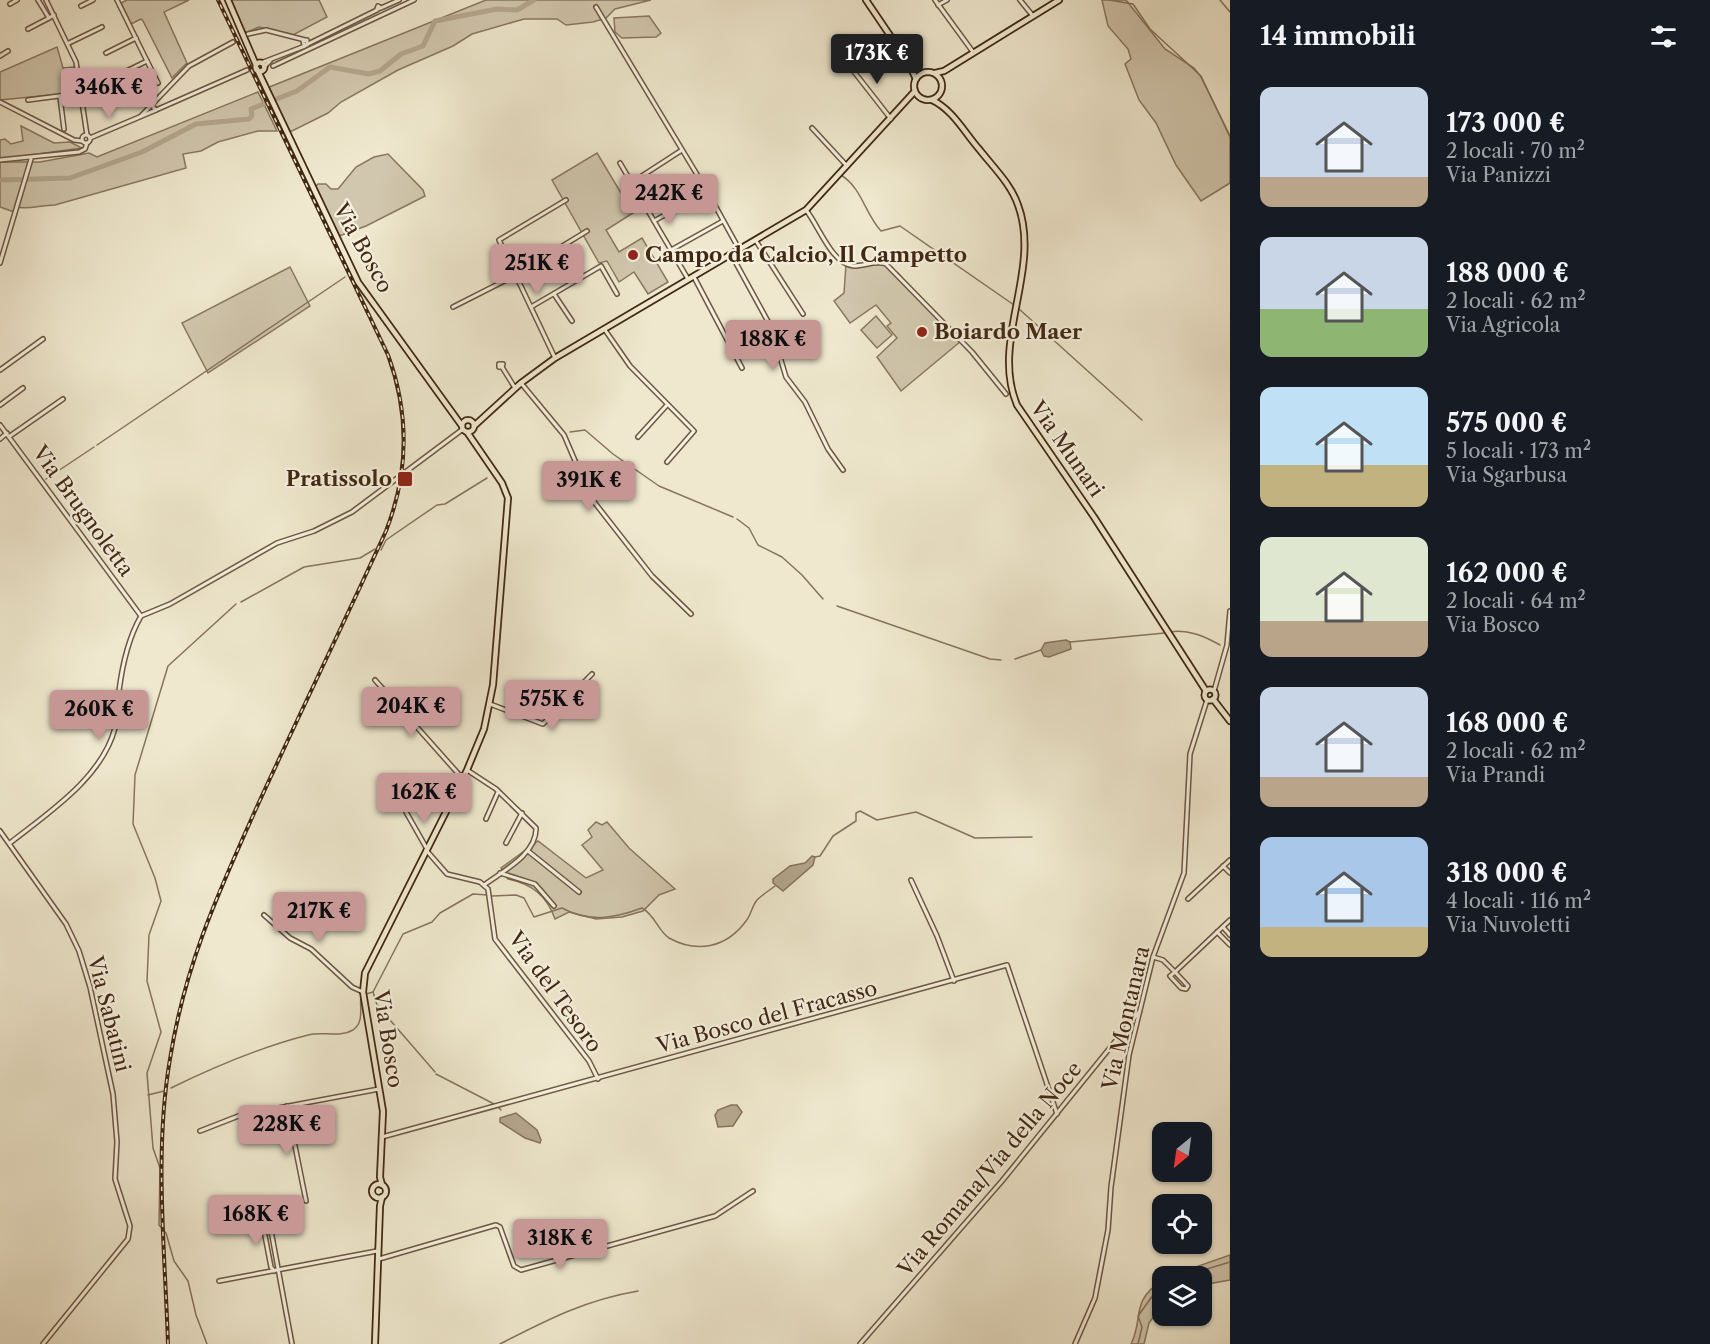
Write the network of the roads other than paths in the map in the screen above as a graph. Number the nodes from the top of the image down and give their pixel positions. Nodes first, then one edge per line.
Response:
1 (17, 0) edge
2 (38, 0) edge
3 (46, 0) edge
4 (93, 0) edge
5 (117, 0) edge
6 (228, 0) edge
7 (399, 0) edge
8 (414, 0) edge
9 (866, 0) edge
10 (935, 0) edge
11 (947, 0) edge
12 (1020, 0) edge
13 (1059, 0) edge
14 (376, 1) edge
15 (392, 2) edge
16 (10, 4) dead end
17 (938, 5) junction
18 (81, 6) dead end
19 (596, 7) dead end
20 (379, 8) junction
21 (54, 15) junction
22 (1033, 16) junction
23 (49, 18) junction
24 (102, 27) dead end
25 (28, 29) dead end
26 (248, 34) tunnel mouth
27 (136, 38) junction
28 (233, 42) tunnel mouth
29 (69, 43) junction
30 (305, 43) junction
31 (8, 51) dead end
32 (973, 52) junction
33 (106, 53) dead end
34 (0, 56) edge
35 (147, 61) junction
36 (908, 62) junction
37 (848, 64) dead end
38 (260, 66) junction
39 (273, 66) dead end
40 (949, 68) junction
41 (247, 69) dead end
42 (126, 72) junction
43 (924, 72) junction
44 (935, 73) junction
45 (916, 79) junction
46 (942, 82) junction
47 (102, 83) junction
48 (158, 83) dead end
49 (915, 91) junction
50 (82, 93) junction
51 (136, 93) dead end
52 (941, 93) junction
53 (60, 97) junction
54 (921, 98) junction
55 (28, 100) dead end
56 (932, 100) junction
57 (0, 102) edge
58 (907, 102) junction
59 (113, 105) dead end
60 (151, 105) junction
61 (156, 110) junction
62 (947, 110) junction
63 (141, 116) junction
64 (891, 118) junction
65 (812, 128) dead end
66 (64, 129) dead end
67 (88, 137) junction
68 (82, 141) junction
69 (87, 143) junction
70 (682, 150) junction
71 (32, 159) junction
72 (0, 160) edge
73 (620, 163) dead end
74 (847, 166) junction
75 (631, 183) junction
76 (707, 191) junction
77 (566, 200) dead end
78 (806, 210) junction
79 (654, 220) junction
80 (723, 221) junction
81 (587, 231) dead end
82 (756, 241) junction
83 (739, 249) junction
84 (671, 250) junction
85 (731, 254) junction
86 (0, 263) edge
87 (516, 275) junction
88 (692, 279) junction
89 (554, 294) junction
90 (617, 294) dead end
91 (531, 307) junction
92 (453, 308) dead end
93 (802, 314) dead end
94 (572, 321) dead end
95 (605, 330) junction
96 (43, 339) dead end
97 (555, 358) junction
98 (502, 367) dead end
99 (742, 368) dead end
100 (0, 370) edge
101 (521, 383) junction
102 (23, 388) dead end
103 (515, 388) junction
104 (1006, 394) dead end
105 (63, 399) dead end
106 (0, 405) edge
107 (667, 405) junction
108 (453, 414) junction
109 (480, 418) junction
110 (468, 420) junction
111 (0, 425) edge
112 (474, 427) junction
113 (464, 429) junction
114 (9, 434) junction
115 (638, 437) dead end
116 (0, 439) edge
117 (477, 446) junction
118 (667, 462) dead end
119 (843, 470) dead end
120 (1230, 611) edge
121 (691, 614) dead end
122 (141, 616) junction
123 (592, 674) dead end
124 (375, 680) dead end
125 (1206, 691) junction
126 (1214, 692) junction
127 (1210, 700) junction
128 (490, 704) junction
129 (1230, 721) edge
130 (467, 770) junction
131 (463, 779) junction
132 (498, 792) junction
133 (429, 800) dead end
134 (448, 807) junction
135 (406, 812) dead end
136 (522, 813) junction
137 (486, 819) dead end
138 (0, 831) edge
139 (10, 843) junction
140 (506, 843) dead end
141 (426, 849) junction
142 (528, 851) junction
143 (1230, 860) edge
144 (1223, 866) junction
145 (500, 873) junction
146 (1230, 873) edge
147 (911, 880) dead end
148 (484, 885) junction
149 (579, 892) dead end
150 (1188, 899) dead end
151 (554, 906) dead end
152 (264, 915) dead end
153 (1230, 920) edge
154 (1223, 927) junction
155 (1217, 932) junction
156 (1230, 935) edge
157 (1230, 945) edge
158 (1154, 957) junction
159 (1174, 972) junction
160 (954, 981) junction
161 (363, 995) junction
162 (1141, 1011) junction
163 (598, 1079) junction
164 (379, 1089) junction
165 (287, 1106) junction
166 (1057, 1114) junction
167 (200, 1131) dead end
168 (382, 1137) junction
169 (379, 1185) junction
170 (753, 1191) dead end
171 (379, 1198) junction
172 (306, 1201) dead end
173 (267, 1209) dead end
174 (260, 1210) dead end
175 (377, 1251) junction
176 (377, 1259) junction
177 (276, 1271) junction
178 (219, 1281) dead end
179 (43, 1344) edge
180 (292, 1344) edge
181 (375, 1344) edge
182 (860, 1344) edge
183 (1075, 1344) edge

1 - 16 street
2 - 23 street
3 - 21 street
4 - 18 street
5 - 27 street
6 - 38 main road, Via Bosco
7 - 15 street
8 - 39 street
9 - 36 main road
10 - 17 street
11 - 17 street
12 - 22 street
13 - 22 main road
14 - 20 street
15 - 20 street
17 - 32 street
19 - 70 street
20 - 30 street
21 - 23 street
21 - 29 street
22 - 32 main road
23 - 25 street
24 - 29 street
26 - 30 street
27 - 33 street
27 - 35 street
28 - 60 street
29 - 50 street
30 - 38 street
31 - 34 street
32 - 40 main road
35 - 42 street
35 - 48 street
36 - 43 main road
36 - 45 main road
37 - 64 street
38 - 108 main road, Via Bosco
40 - 44 main road
40 - 46 main road
41 - 61 street
42 - 47 street
42 - 51 street
43 - 44 main road
43 - 45 main road
44 - 46 main road
45 - 49 main road
46 - 52 main road
47 - 50 street
47 - 59 street
49 - 54 main road
49 - 58 main road
50 - 53 street
50 - 67 street
52 - 56 main road
52 - 62 main road, Via Munari
53 - 55 street
53 - 66 street
54 - 56 main road
54 - 58 main road
56 - 62 main road, Via Munari
57 - 68 street
58 - 64 main road
60 - 61 street
60 - 63 street
61 - 63 street
62 - 125 main road, Via Munari
63 - 67 street
64 - 74 main road
65 - 74 street
67 - 68 street
67 - 69 street
68 - 69 street
69 - 71 street
70 - 75 street
70 - 76 street
71 - 72 street
71 - 86 street
73 - 75 street
74 - 78 main road
75 - 79 street
76 - 79 street
76 - 80 street
77 - 87 street
78 - 82 main road
78 - 104 street
79 - 84 street
80 - 83 street
80 - 84 street
81 - 87 street
82 - 83 main road
82 - 93 street
83 - 85 main road
84 - 88 street
85 - 88 main road
85 - 119 street
87 - 91 street
87 - 92 street
88 - 95 main road
88 - 99 street
89 - 90 street
89 - 91 street
89 - 94 street
91 - 97 street
95 - 97 main road
95 - 107 street
96 - 100 street
97 - 101 main road
98 - 103 street
101 - 103 main road
101 - 121 street
102 - 106 street
103 - 109 main road
105 - 114 street
107 - 115 street
107 - 118 street
108 - 110 main road, Via Bosco
108 - 113 main road, Via Bosco
109 - 110 main road
109 - 112 main road
110 - 112 main road, Via Bosco
110 - 113 main road
111 - 114 street, Via Brugnoletta
112 - 113 main road
112 - 117 main road, Via Bosco
113 - 117 main road, Via Bosco
113 - 122 street
114 - 116 street
114 - 122 street, Via Brugnoletta
117 - 128 main road, Via Bosco
120 - 126 street
122 - 139 street
123 - 128 street
124 - 131 street
125 - 126 main road
125 - 127 main road, Via Munari
126 - 127 main road
127 - 129 main road
127 - 158 street, Via Montanara
128 - 130 main road, Via Bosco
130 - 131 main road, Via Bosco
130 - 132 street
131 - 134 main road, Via Bosco
132 - 136 street
132 - 137 street
133 - 134 street
134 - 141 main road, Via Bosco
135 - 141 street
136 - 140 street
136 - 142 street
138 - 139 street
139 - 179 street, Via Sabatini
141 - 148 street
141 - 161 main road, Via Bosco
142 - 145 street
142 - 149 street
143 - 144 street
144 - 146 street
144 - 150 street
145 - 148 street
145 - 151 street
147 - 160 street
148 - 163 street, Via del Tesoro
152 - 161 street
153 - 154 street
154 - 155 street
154 - 156 street
155 - 157 street
155 - 159 street
158 - 159 street
158 - 162 street, Via Montanara
159 - 159 street
160 - 163 street, Via Bosco del Fracasso
160 - 166 street, Via Bosco del Fracasso
161 - 164 main road, Via Bosco
162 - 166 street, Via Romana/Via della Noce
162 - 183 street, Via Montanara
163 - 168 street, Via Bosco del Fracasso
164 - 165 street
164 - 168 main road, Via Bosco
165 - 167 street
165 - 172 street
166 - 182 street, Via Romana/Via della Noce
168 - 169 main road, Via Bosco
169 - 171 main road, Via Bosco
169 - 171 main road, Via Bosco
170 - 176 street
171 - 175 main road, Via Bosco
173 - 177 street
174 - 177 street
175 - 176 main road, Via Bosco
175 - 177 street
176 - 181 main road, Via Bosco
177 - 178 street
177 - 180 street

